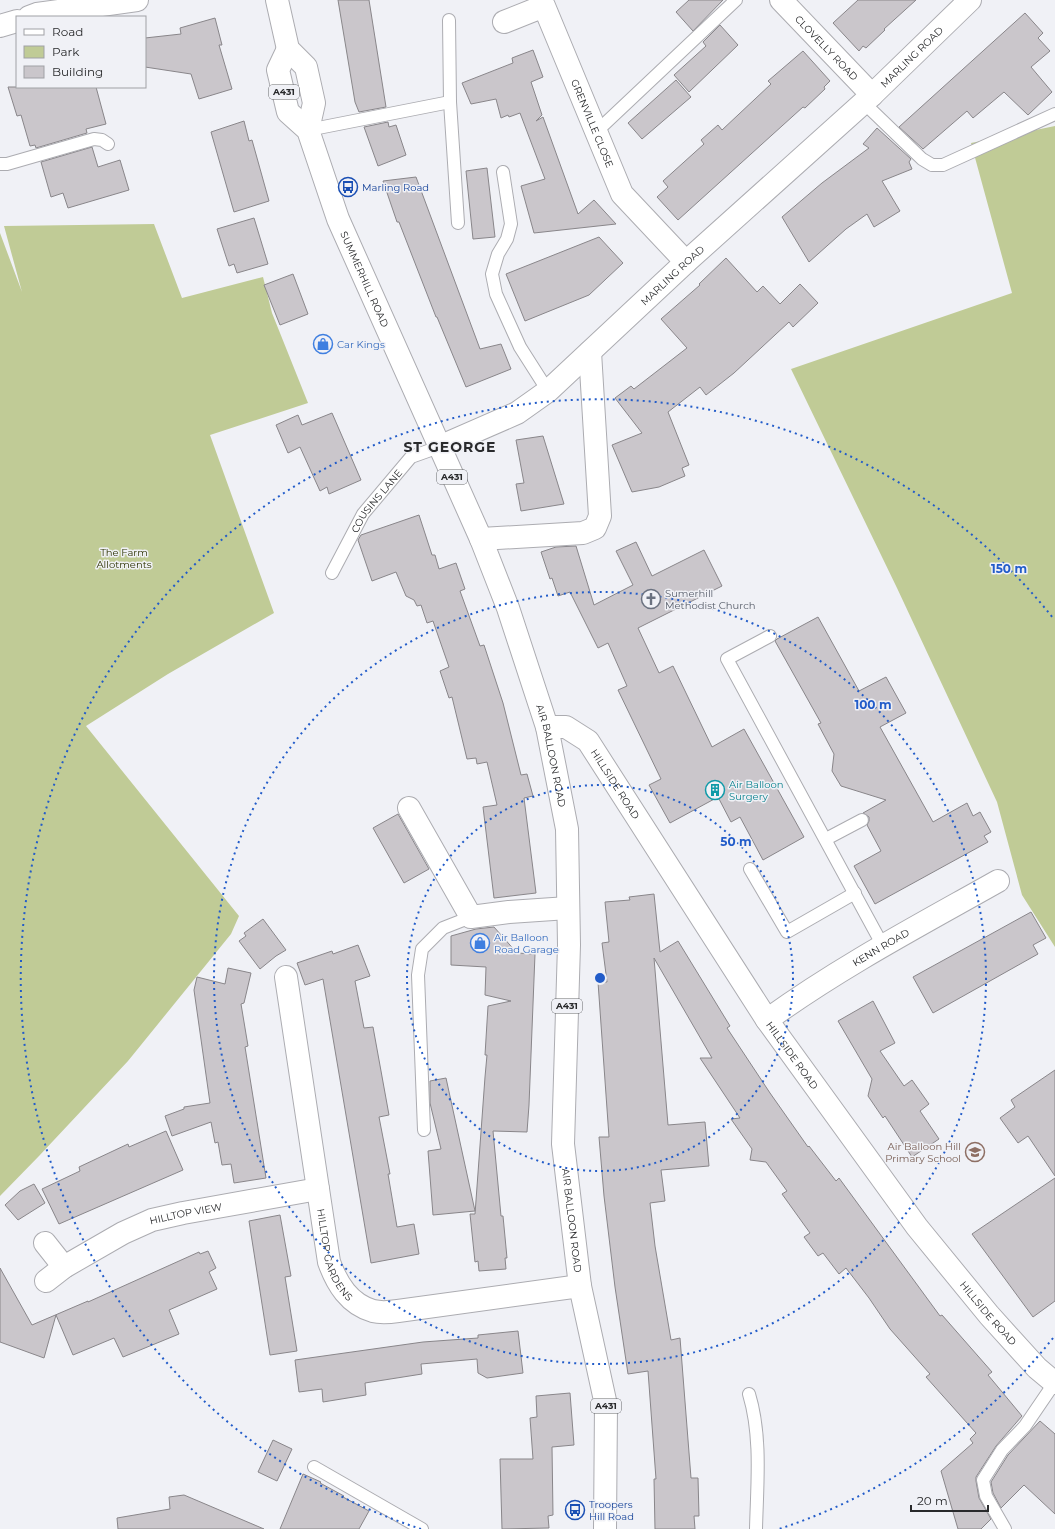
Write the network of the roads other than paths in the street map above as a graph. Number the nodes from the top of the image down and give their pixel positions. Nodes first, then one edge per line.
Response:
1 (138, 0) edge
2 (277, 0) edge
3 (736, 0) edge
4 (781, 0) edge
5 (970, 0) edge
6 (29, 13) edge
7 (16, 19) edge
8 (449, 20) dead end
9 (504, 22) dead end
10 (0, 26) edge
11 (868, 99) junction
12 (450, 102) junction
13 (1055, 114) edge
14 (308, 130) junction
15 (596, 132) junction
16 (108, 144) dead end
17 (0, 164) edge
18 (503, 172) dead end
19 (458, 223) dead end
20 (686, 262) junction
21 (590, 352) junction
22 (548, 391) junction
23 (439, 447) junction
24 (481, 539) junction
25 (332, 573) dead end
26 (508, 608) joint
27 (770, 636) dead end
28 (547, 727) junction
29 (409, 808) dead end
30 (862, 820) dead end
31 (826, 840) junction
32 (750, 869) dead end
33 (998, 881) dead end
34 (855, 893) junction
35 (568, 908) junction
36 (471, 917) junction
37 (883, 946) junction
38 (286, 978) dead end
39 (767, 1020) junction
40 (424, 1130) dead end
41 (318, 1189) junction
42 (45, 1242) dead end
43 (64, 1268) junction
44 (46, 1281) dead end
45 (580, 1286) junction
46 (1055, 1383) edge
47 (749, 1394) dead end
48 (314, 1467) dead end
49 (422, 1529) edge
50 (605, 1529) edge
51 (756, 1529) edge
52 (1005, 1529) edge

1 - 6 street
2 - 14 street, SUMMERHILL ROAD / A431
3 - 15 lane
4 - 11 street, CLOVELLY ROAD
5 - 11 street, MARLING ROAD
7 - 10 street
8 - 12 lane
9 - 15 street, GRENVILLE CLOSE
11 - 13 lane
11 - 20 street, MARLING ROAD
12 - 14 lane
12 - 19 lane
14 - 23 street, SUMMERHILL ROAD / A431
15 - 20 street, GRENVILLE CLOSE
16 - 17 lane
18 - 22 lane
20 - 21 street, MARLING ROAD
21 - 22 street
21 - 24 street
22 - 23 street
23 - 24 street, SUMMERHILL ROAD / A431
23 - 25 lane, COUSINS LANE
24 - 26 street, SUMMERHILL ROAD / A431
26 - 28 street, AIR BALLOON ROAD / A431
27 - 31 lane
28 - 35 street, AIR BALLOON ROAD / A431
28 - 39 street, HILLSIDE ROAD
29 - 36 street
30 - 31 lane
31 - 34 lane
32 - 34 lane
33 - 37 street, KENN ROAD
34 - 37 lane
35 - 36 street
35 - 45 street, AIR BALLOON ROAD / A431
36 - 40 lane
37 - 39 street, KENN ROAD
38 - 41 street, HILLTOP GARDENS
39 - 46 street, HILLSIDE ROAD
41 - 43 street, HILLTOP VIEW
41 - 45 street, HILLTOP GARDENS
42 - 43 street
43 - 44 street, HILLTOP VIEW
45 - 50 street, AIR BALLOON ROAD / A431
46 - 52 lane
47 - 51 lane
48 - 49 lane

